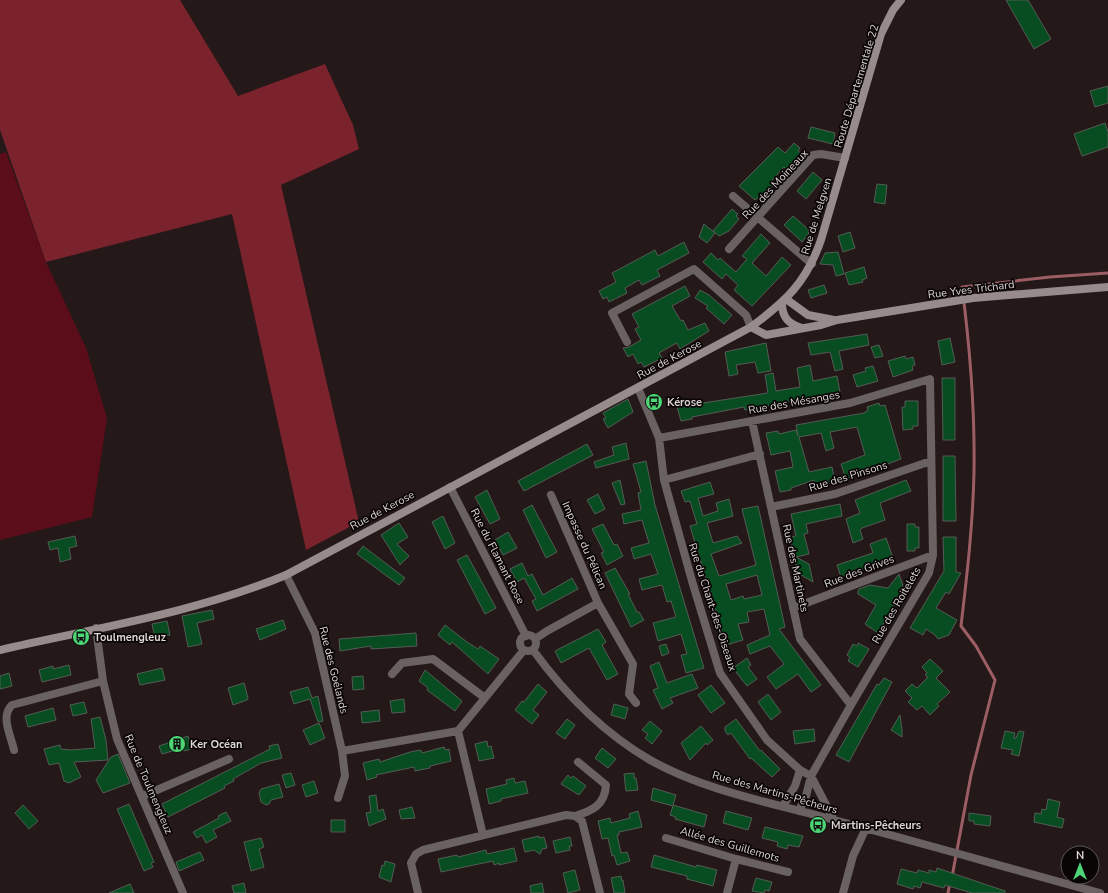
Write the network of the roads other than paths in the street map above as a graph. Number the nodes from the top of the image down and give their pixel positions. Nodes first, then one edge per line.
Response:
1 (901, 0) edge
2 (845, 158) junction
3 (733, 196) dead end
4 (758, 218) junction
5 (729, 249) dead end
6 (812, 264) junction
7 (1108, 287) edge
8 (784, 301) junction
9 (836, 320) junction
10 (751, 327) junction
11 (803, 328) junction
12 (627, 342) dead end
13 (930, 379) joint
14 (638, 388) junction
15 (752, 421) junction
16 (659, 438) junction
17 (760, 454) junction
18 (931, 461) junction
19 (664, 480) junction
20 (450, 487) junction
21 (551, 495) dead end
22 (771, 508) junction
23 (933, 555) junction
24 (286, 574) junction
25 (598, 603) junction
26 (793, 608) junction
27 (96, 628) junction
28 (526, 636) junction
29 (535, 639) junction
30 (0, 650) edge
31 (528, 650) junction
32 (392, 674) dead end
33 (103, 681) junction
34 (486, 698) junction
35 (636, 703) dead end
36 (850, 705) junction
37 (458, 731) junction
38 (14, 750) dead end
39 (342, 751) junction
40 (230, 759) dead end
41 (578, 762) dead end
42 (800, 770) junction
43 (811, 776) junction
44 (142, 796) junction
45 (338, 798) dead end
46 (783, 806) junction
47 (799, 810) junction
48 (575, 816) junction
49 (834, 820) junction
50 (866, 828) junction
51 (483, 835) junction
52 (666, 838) dead end
53 (736, 859) junction
54 (788, 872) dead end
55 (183, 893) edge
56 (418, 893) edge
57 (600, 893) edge
58 (727, 893) edge
59 (843, 893) edge
60 (1100, 893) edge

1 - 2 main road, Route Départementale 22
2 - 4 street, Rue des Moineaux
2 - 6 main road, Rue de Melgven
3 - 4 street
4 - 5 street, Rue des Moineaux
4 - 6 street
6 - 8 main road, Rue de Melgven
7 - 9 main road, Rue Yves Trichard
8 - 9 main road
8 - 10 main road, Rue de Melgven
8 - 11 main road
9 - 11 main road
10 - 11 main road
10 - 12 street
10 - 14 main road, Rue de Kerose
13 - 15 street, Rue des Mésanges
13 - 18 street, Rue des Roitelets
14 - 16 street, Rue du Chant-des-Oiseaux
14 - 20 main road, Rue de Kerose
15 - 16 street, Rue des Mésanges
15 - 17 street, Rue des Martinets
16 - 19 street, Rue du Chant-des-Oiseaux
17 - 19 street
17 - 22 street, Rue des Martinets
18 - 22 street, Rue des Pinsons
18 - 23 street, Rue des Roitelets
19 - 42 street, Rue du Chant-des-Oiseaux
20 - 24 main road, Rue de Kerose
20 - 28 street, Rue du Flamant Rose
21 - 25 street, Impasse du Pélican
22 - 26 street, Rue des Martinets
23 - 26 street, Rue des Grives
23 - 36 street, Rue des Roitelets
24 - 27 main road, Rue de Kerose
24 - 39 street, Rue des Goélands
25 - 29 street, Impasse du Pélican
25 - 35 street, Impasse du Pélican
26 - 36 street, Rue des Martinets
27 - 30 main road, Rue de Kerose
27 - 33 street, Rue de Toulmengleuz
28 - 29 street
28 - 31 street
29 - 31 street
31 - 34 street
31 - 46 street, Rue des Martins-Pêcheurs
32 - 34 street
33 - 38 street
33 - 44 street, Rue de Toulmengleuz
34 - 37 street
36 - 43 street, Rue des Roitelets
37 - 39 street
37 - 51 street
39 - 45 street, Rue des Goélands
40 - 44 street
41 - 48 street
42 - 43 street
42 - 46 street
43 - 47 street, Rue des Roitelets
43 - 49 street
44 - 55 street, Rue de Toulmengleuz
46 - 47 street, Rue des Martins-Pêcheurs
47 - 49 street, Rue des Martins-Pêcheurs
48 - 51 street
48 - 57 street
49 - 50 street, Rue des Martins-Pêcheurs
50 - 59 street
50 - 60 street, Rue des Martins-Pêcheurs
51 - 56 street
52 - 53 street, Allée des Guillemots
53 - 54 street, Allée des Guillemots
53 - 58 street

